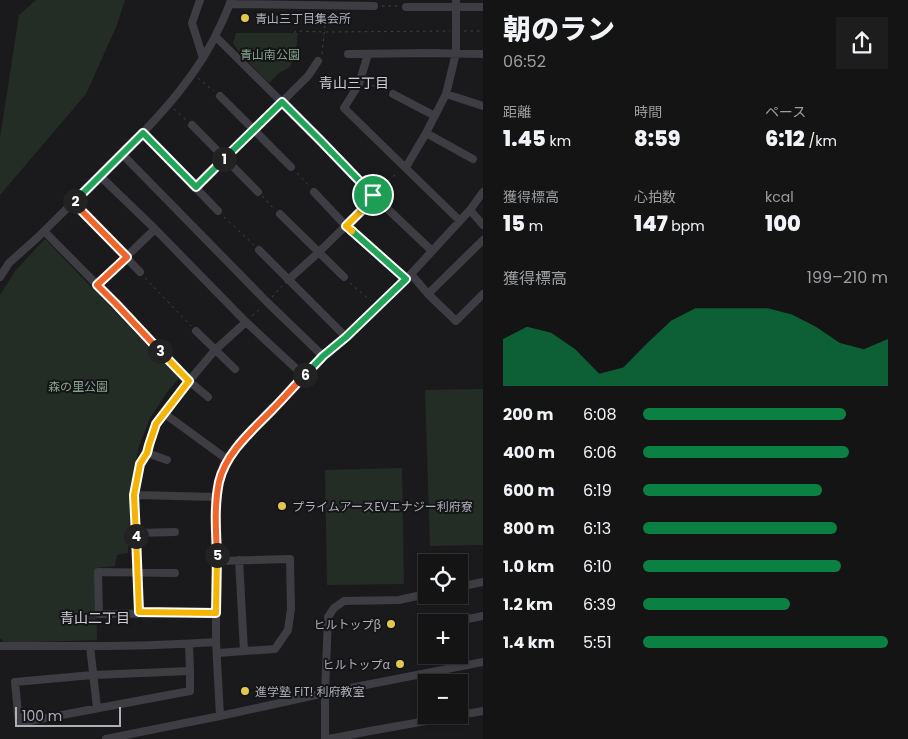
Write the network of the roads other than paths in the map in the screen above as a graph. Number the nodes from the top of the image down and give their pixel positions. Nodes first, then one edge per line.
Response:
1 (200, 0) edge
2 (230, 2) edge
3 (324, 3) edge
4 (456, 4) edge
5 (374, 6) road end
6 (406, 7) road end
7 (483, 7) edge
8 (216, 37) junction
9 (456, 53) junction
10 (348, 54) dead end
11 (368, 54) junction
12 (483, 54) edge
13 (203, 58) junction
14 (318, 61) road end
15 (393, 94) road end
16 (446, 94) junction
17 (220, 96) road end
18 (282, 102) junction
19 (483, 106) edge
20 (435, 116) junction
21 (192, 125) road end
22 (253, 129) junction
23 (143, 133) junction
24 (426, 134) junction
25 (320, 140) road end
26 (122, 154) junction
27 (225, 159) junction
28 (473, 159) dead end
29 (341, 162) road end
30 (291, 167) road end
31 (405, 167) junction
32 (100, 176) junction
33 (196, 187) junction
34 (258, 192) road end
35 (314, 192) road end
36 (483, 192) edge
37 (374, 196) junction
38 (470, 210) junction
39 (218, 211) road end
40 (280, 214) road end
41 (460, 221) junction
42 (93, 223) road end
43 (483, 224) edge
44 (346, 226) junction
45 (155, 228) junction
46 (44, 231) junction
47 (483, 240) edge
48 (260, 250) road end
49 (432, 251) junction
50 (318, 253) junction
51 (127, 257) junction
52 (382, 258) road end
53 (140, 272) road end
54 (344, 277) road end
55 (408, 277) junction
56 (0, 278) edge
57 (288, 280) junction
58 (97, 285) junction
59 (428, 294) junction
60 (483, 294) edge
61 (116, 304) road end
62 (246, 322) junction
63 (196, 331) road end
64 (346, 337) junction
65 (215, 350) junction
66 (323, 356) junction
67 (168, 360) road end
68 (235, 369) dead end
69 (304, 376) junction
70 (189, 381) junction
71 (208, 397) dead end
72 (165, 414) junction
73 (147, 453) junction
74 (167, 460) dead end
75 (228, 460) junction
76 (134, 495) junction
77 (217, 497) junction
78 (175, 532) dead end
79 (136, 534) junction
80 (239, 560) junction
81 (217, 562) junction
82 (137, 572) junction
83 (175, 573) dead end
84 (483, 582) edge
85 (468, 585) edge
86 (418, 596) edge
87 (139, 612) junction
88 (216, 613) junction
89 (483, 616) edge
90 (468, 619) edge
91 (216, 642) junction
92 (189, 644) junction
93 (0, 646) edge
94 (90, 646) junction
95 (244, 650) junction
96 (217, 653) junction
97 (483, 662) edge
98 (190, 671) junction
99 (93, 675) junction
100 (325, 693) junction
101 (97, 708) junction
102 (483, 711) edge
103 (220, 716) junction
104 (370, 735) edge
105 (129, 737) edge
106 (106, 739) edge
107 (327, 739) edge

1 - 13 street
2 - 3 street
2 - 8 street
3 - 5 street
4 - 6 street
4 - 7 street
4 - 9 street
8 - 13 street
8 - 18 street
9 - 11 street
9 - 12 street
9 - 16 street
10 - 11 street
11 - 31 street
13 - 23 street
14 - 18 street
15 - 20 street
16 - 19 street
16 - 20 street
17 - 22 street
18 - 22 street
18 - 25 street
20 - 24 street
21 - 27 street
22 - 27 street
22 - 30 street
23 - 26 street
23 - 33 street
24 - 28 street
24 - 31 street
26 - 32 street
26 - 66 street
27 - 33 street
27 - 34 street
29 - 37 street
31 - 41 street
32 - 45 street
32 - 46 street
33 - 39 street
35 - 44 street
36 - 38 street
37 - 44 street
37 - 49 street
38 - 41 street
38 - 43 street
40 - 50 street
41 - 49 street
42 - 51 street
44 - 50 street
44 - 52 street
45 - 51 street
45 - 62 street
46 - 56 street
46 - 58 street
47 - 59 street
48 - 57 street
49 - 55 street
50 - 54 street
50 - 57 street
51 - 53 street
51 - 58 street
55 - 59 street
55 - 64 street
57 - 64 street
58 - 61 street
59 - 60 street
62 - 65 street
62 - 69 street
63 - 65 street
64 - 66 street
65 - 68 street
65 - 70 street
66 - 69 street
67 - 70 street
69 - 75 street
70 - 71 street
70 - 72 street
72 - 73 street
72 - 75 street
73 - 74 street
73 - 76 street
75 - 77 street
76 - 77 street
76 - 79 street
77 - 81 street
78 - 79 street
79 - 82 street
80 - 81 street
80 - 95 street
80 - 95 street
81 - 88 street
82 - 83 street
82 - 87 street
82 - 87 street
84 - 85 street
86 - 100 street
87 - 88 street
88 - 91 street
89 - 90 street
91 - 92 street
91 - 96 street
92 - 94 street
92 - 98 street
93 - 94 street
94 - 99 street
95 - 96 street
96 - 103 street
97 - 100 street
98 - 99 street
98 - 101 street
99 - 101 street
99 - 101 street
100 - 103 street
100 - 107 street
102 - 104 street
103 - 105 street
104 - 107 street
105 - 106 street

